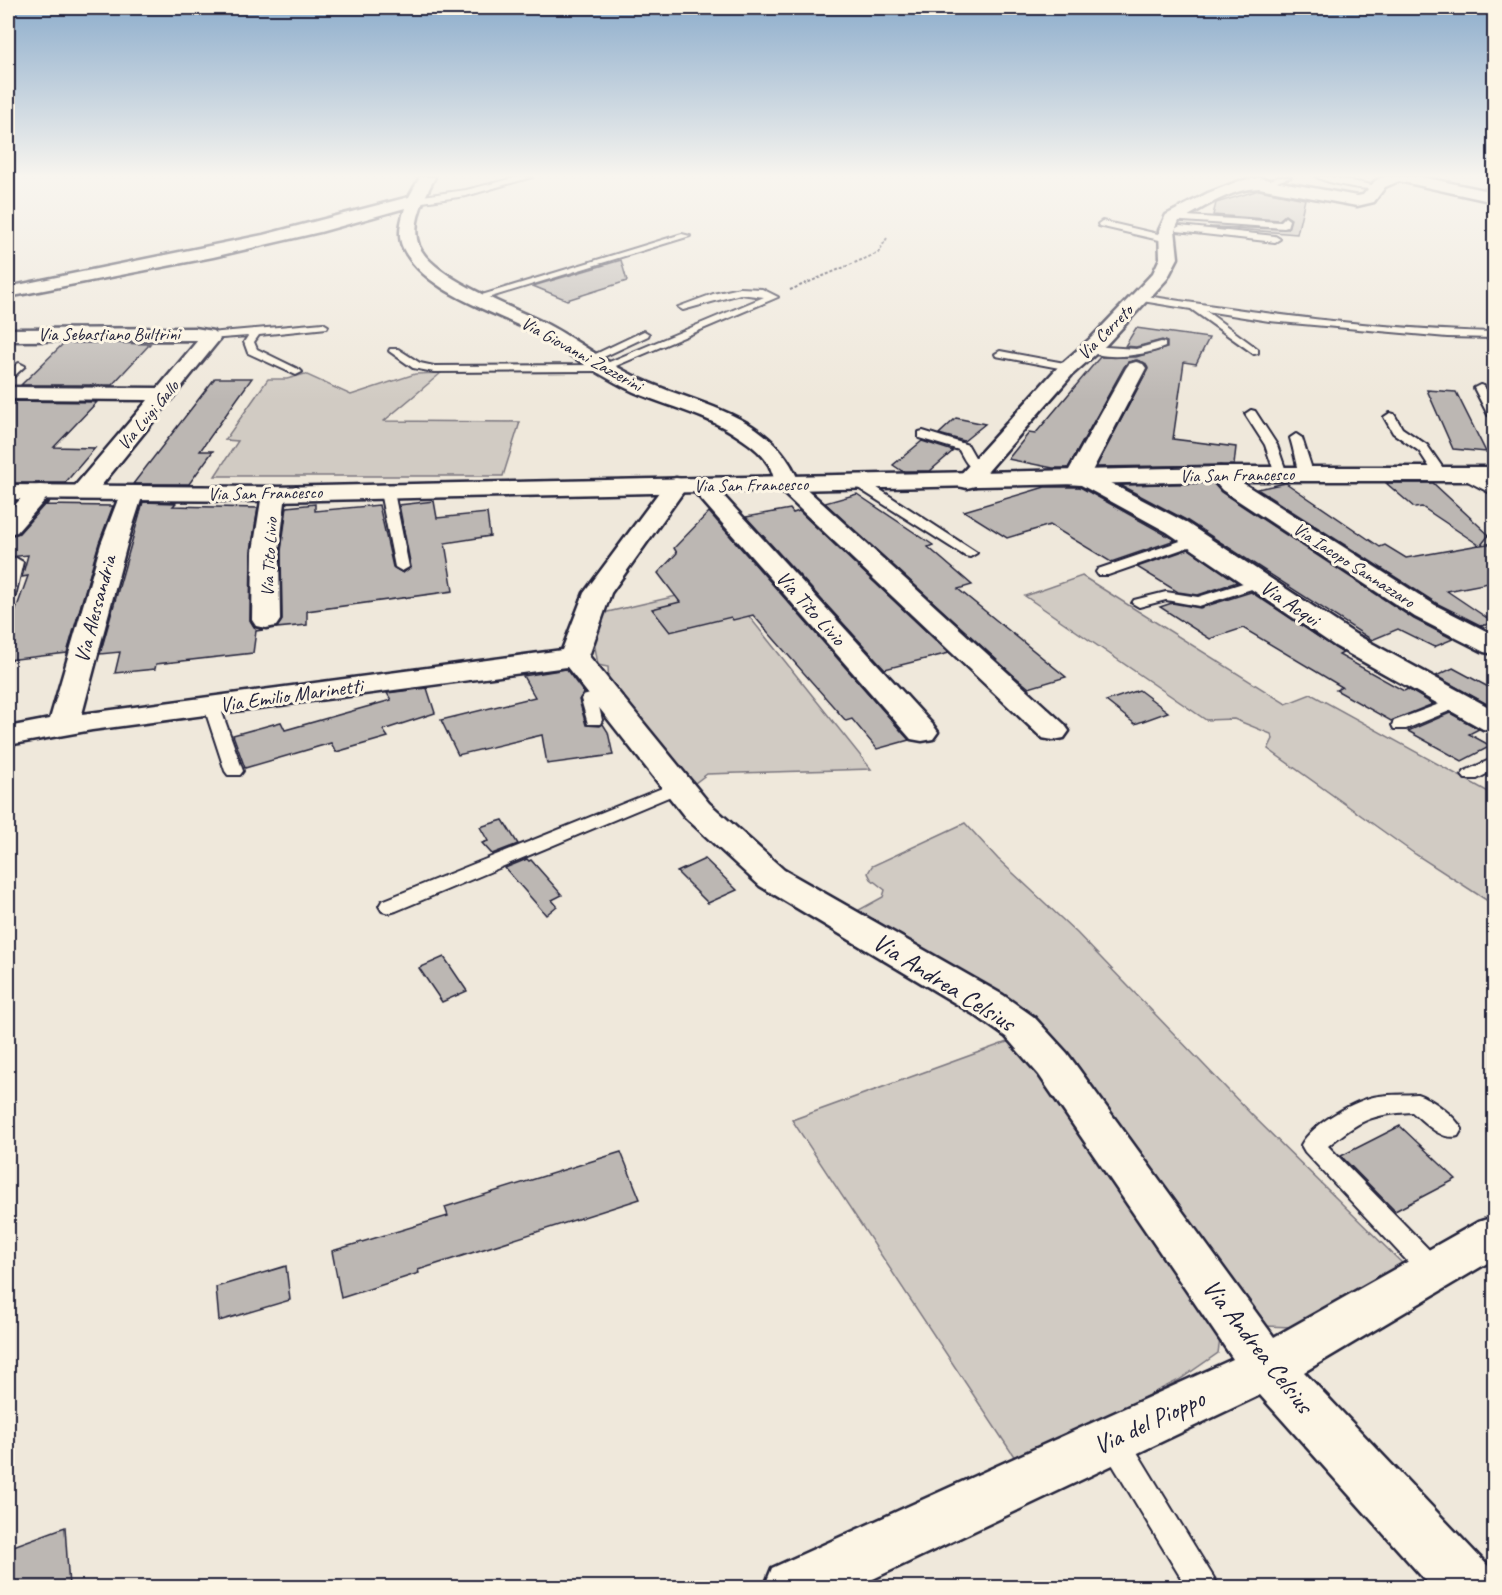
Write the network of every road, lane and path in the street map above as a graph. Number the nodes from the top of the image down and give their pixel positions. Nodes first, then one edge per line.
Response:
1 (220, 251) edge
2 (413, 251) edge
3 (633, 251) edge
4 (879, 251) edge
5 (1170, 251) edge
6 (8, 292) edge
7 (773, 297) junction
8 (477, 298) junction
9 (1140, 298) junction
10 (1192, 306) junction
11 (683, 307) dead end
12 (323, 326) dead end
13 (256, 331) junction
14 (644, 334) dead end
15 (8, 335) edge
16 (1494, 335) edge
17 (209, 336) junction
18 (1161, 345) dead end
19 (1091, 349) junction
20 (394, 351) dead end
21 (1254, 351) dead end
22 (1000, 354) dead end
23 (598, 363) junction
24 (19, 366) dead end
25 (1070, 367) junction
26 (1136, 368) dead end
27 (296, 372) dead end
28 (8, 376) edge
29 (1480, 388) dead end
30 (8, 393) edge
31 (166, 394) junction
32 (1251, 414) dead end
33 (1494, 415) edge
34 (1390, 417) dead end
35 (923, 435) dead end
36 (1296, 438) dead end
37 (1220, 474) junction
38 (1293, 474) junction
39 (1441, 474) junction
40 (1465, 474) junction
41 (1494, 474) edge
42 (973, 475) junction
43 (1082, 479) junction
44 (861, 483) junction
45 (788, 484) junction
46 (689, 485) junction
47 (1494, 491) edge
48 (8, 492) edge
49 (40, 492) junction
50 (83, 492) junction
51 (387, 492) junction
52 (131, 494) junction
53 (274, 494) junction
54 (8, 527) edge
55 (1195, 540) junction
56 (970, 553) dead end
57 (8, 563) edge
58 (402, 567) dead end
59 (1103, 572) dead end
60 (1259, 582) junction
61 (8, 596) edge
62 (1139, 603) dead end
63 (266, 620) dead end
64 (1494, 646) edge
65 (574, 657) junction
66 (1458, 702) junction
67 (212, 707) junction
68 (1494, 722) edge
69 (63, 726) junction
70 (1400, 726) dead end
71 (1053, 731) dead end
72 (922, 732) dead end
73 (8, 736) edge
74 (1494, 763) edge
75 (234, 771) dead end
76 (1471, 775) dead end
77 (677, 787) junction
78 (389, 906) dead end
79 (1450, 1129) dead end
80 (1494, 1236) edge
81 (1432, 1270) junction
82 (1267, 1367) junction
83 (1113, 1439) junction
84 (792, 1587) edge
85 (1204, 1587) edge
86 (1470, 1587) edge

1 - 6 street
2 - 8 street, Via Giovanni Zazzerini
3 - 8 lane
4 - 7 path
5 - 9 street, Via Cerreto
7 - 11 lane
7 - 23 lane
8 - 23 street, Via Giovanni Zazzerini
9 - 10 lane
9 - 19 street, Via Cerreto
10 - 16 lane
10 - 21 lane
12 - 13 lane
13 - 17 lane
13 - 27 lane
14 - 23 lane
15 - 17 street, Via Sebastiano Bultrini
17 - 31 street, Via Luigi Gallo
18 - 19 lane
19 - 25 street, Via Cerreto
20 - 23 lane
22 - 25 lane
23 - 45 street, Via Giovanni Zazzerini
24 - 28 lane
25 - 42 street, Via Cerreto
26 - 43 street
29 - 33 lane
30 - 31 street
31 - 50 street, Via Luigi Gallo
32 - 38 lane
34 - 39 lane
35 - 42 lane
36 - 38 lane
37 - 38 street, Via San Francesco
37 - 43 street, Via San Francesco
37 - 64 street, Via Iacopo Sannazzaro
38 - 39 street, Via San Francesco
39 - 40 street, Via San Francesco
40 - 41 street, Via San Francesco
40 - 47 lane
42 - 43 street, Via San Francesco
42 - 44 street, Via San Francesco
43 - 55 street, Via Acqui
44 - 45 street, Via San Francesco
44 - 56 lane
45 - 46 street, Via San Francesco
45 - 71 street
46 - 51 street, Via San Francesco
46 - 65 street
46 - 72 street, Via Tito Livio
48 - 49 street, Via San Francesco
49 - 50 street, Via San Francesco
49 - 54 street
50 - 52 street, Via San Francesco
51 - 53 street, Via San Francesco
51 - 58 lane
52 - 53 street, Via San Francesco
52 - 69 street, Via Alessandria
53 - 63 street, Via Tito Livio
55 - 59 lane
55 - 60 street, Via Acqui
57 - 61 lane
60 - 62 lane
60 - 66 street, Via Acqui
65 - 67 street, Via Emilio Marinetti
65 - 77 street, Via Andrea Celsius
66 - 68 street, Via Acqui
66 - 70 lane
67 - 69 street, Via Emilio Marinetti
67 - 75 lane
69 - 73 street, Via Emilio Marinetti
74 - 76 lane
77 - 78 lane
77 - 82 street, Via Andrea Celsius
79 - 81 lane
80 - 81 street, Via del Pioppo
81 - 82 street, Via del Pioppo
82 - 83 street, Via del Pioppo
82 - 86 street, Via Andrea Celsius
83 - 84 street, Via del Pioppo
83 - 85 lane

